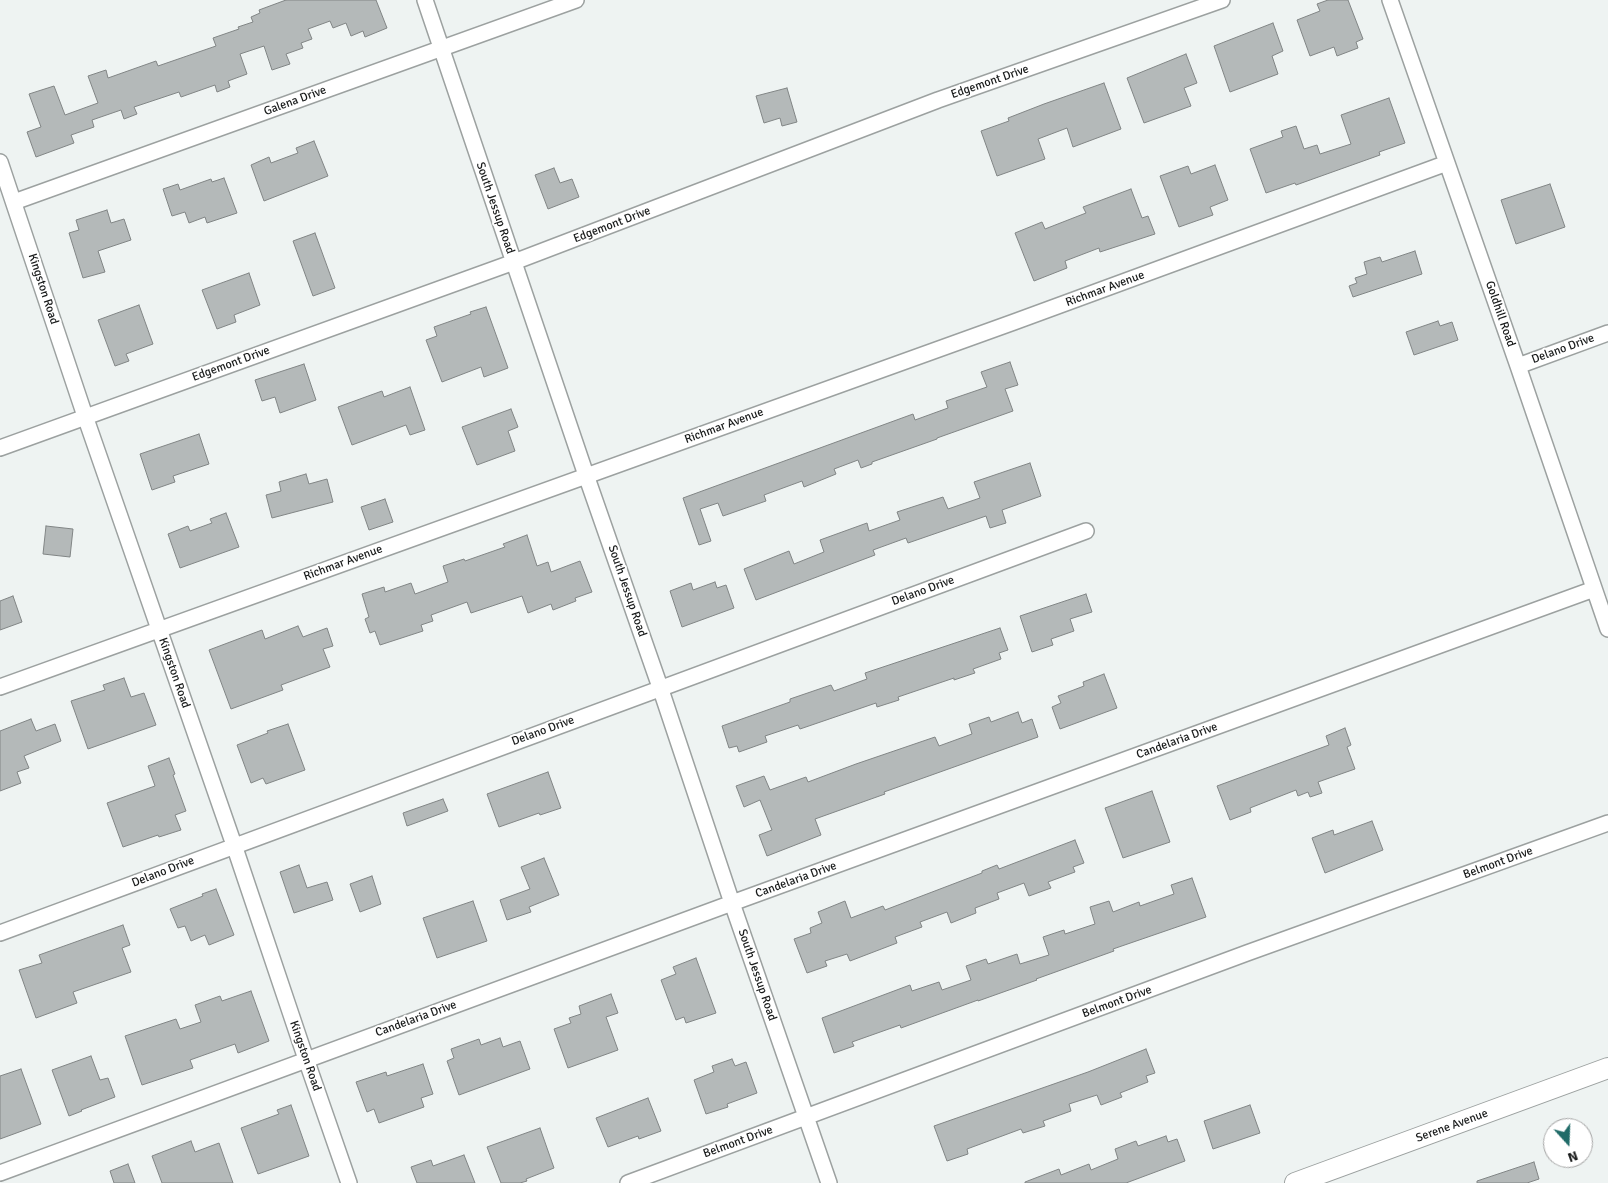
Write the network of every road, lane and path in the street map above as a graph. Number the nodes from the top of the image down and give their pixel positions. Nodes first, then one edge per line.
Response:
1 (425, 0) edge
2 (576, 0) edge
3 (1222, 0) edge
4 (1390, 0) edge
5 (441, 49) junction
6 (0, 162) edge
7 (1447, 162) junction
8 (14, 202) junction
9 (514, 262) junction
10 (1608, 333) edge
11 (1518, 366) junction
12 (85, 416) junction
13 (0, 448) edge
14 (586, 475) junction
15 (1086, 530) dead end
16 (1594, 589) junction
17 (1608, 629) edge
18 (159, 630) junction
19 (0, 687) edge
20 (660, 687) junction
21 (1608, 823) edge
22 (234, 845) junction
23 (732, 903) junction
24 (0, 933) edge
25 (306, 1059) junction
26 (1608, 1068) edge
27 (806, 1117) junction
28 (0, 1173) edge
29 (349, 1183) edge
30 (628, 1183) edge
31 (829, 1183) edge
32 (1295, 1183) edge

1 - 5 street, South Jessup Road
2 - 5 street, Galena Drive
3 - 9 street, Edgemont Drive
4 - 7 street, Goldhill Road
5 - 8 street, Galena Drive
5 - 9 street, South Jessup Road
6 - 8 street, Kingston Road
7 - 11 street, Goldhill Road
7 - 14 street, Richmar Avenue
8 - 12 street, Kingston Road
9 - 12 street, Edgemont Drive
9 - 14 street, South Jessup Road
10 - 11 street, Delano Drive
11 - 16 street, Goldhill Road
12 - 13 street, Edgemont Drive
12 - 18 street, Kingston Road
14 - 18 street, Richmar Avenue
14 - 20 street, South Jessup Road
15 - 20 street, Delano Drive
16 - 17 street, Goldhill Road
16 - 23 street, Candelaria Drive
18 - 19 street, Richmar Avenue
18 - 22 street, Kingston Road
20 - 22 street, Delano Drive
20 - 23 street, South Jessup Road
21 - 27 street, Belmont Drive
22 - 24 street, Delano Drive
22 - 25 street, Kingston Road
23 - 25 street, Candelaria Drive
23 - 27 street, South Jessup Road
25 - 28 street, Candelaria Drive
25 - 29 street, Kingston Road
26 - 32 street, Serene Avenue
27 - 30 street, Belmont Drive
27 - 31 street, South Jessup Road

